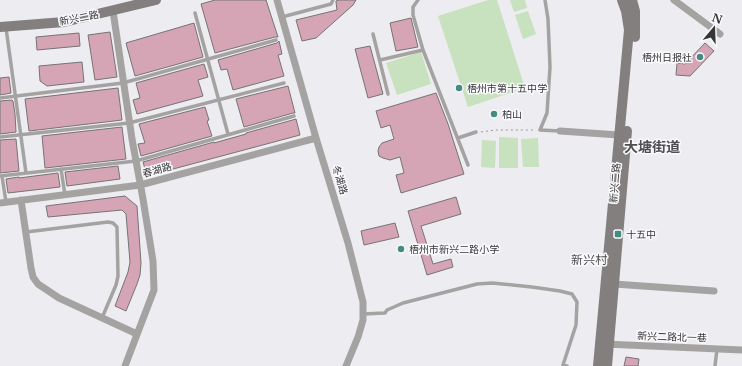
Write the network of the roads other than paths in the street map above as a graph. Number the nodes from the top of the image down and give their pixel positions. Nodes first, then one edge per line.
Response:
1 (129, 0) edge
2 (156, 0) edge
3 (277, 0) edge
4 (333, 0) edge
5 (418, 0) edge
6 (544, 0) edge
7 (622, 0) edge
8 (632, 0) edge
9 (674, 0) edge
10 (113, 11) junction
11 (196, 13) dead end
12 (282, 17) junction
13 (2, 25) edge
14 (373, 34) dead end
15 (720, 34) dead end
16 (276, 40) dead end
17 (423, 50) junction
18 (208, 59) junction
19 (380, 60) junction
20 (123, 83) junction
21 (284, 83) dead end
22 (388, 94) dead end
23 (15, 96) junction
24 (0, 98) edge
25 (219, 100) junction
26 (294, 116) dead end
27 (129, 123) junction
28 (560, 131) joint
29 (476, 132) road end
30 (20, 134) junction
31 (228, 134) junction
32 (619, 135) junction
33 (0, 137) edge
34 (316, 138) junction
35 (458, 138) junction
36 (136, 161) junction
37 (468, 165) dead end
38 (61, 169) junction
39 (26, 173) junction
40 (1, 176) edge
41 (140, 185) junction
42 (65, 195) junction
43 (21, 200) junction
44 (3, 203) edge
45 (26, 232) junction
46 (614, 284) junction
47 (714, 291) dead end
48 (363, 314) junction
49 (102, 318) junction
50 (137, 334) junction
51 (605, 344) junction
52 (717, 349) junction
53 (742, 350) edge
54 (125, 366) edge
55 (346, 366) edge
56 (567, 366) edge
57 (598, 366) edge
58 (607, 366) edge
59 (715, 366) edge

1 - 13 main road, 新兴二路
2 - 10 main road, 新兴二路
3 - 12 street, 冬湖路
4 - 12 lane
5 - 17 lane
6 - 28 lane
7 - 32 main road, 新兴二路
8 - 46 main road, 新兴二路
9 - 15 street
10 - 13 main road, 新兴二路
10 - 20 street
11 - 18 lane
12 - 34 street, 冬湖路
13 - 23 lane
14 - 19 lane
16 - 18 lane
17 - 19 lane
17 - 35 lane
18 - 20 lane
18 - 25 lane
19 - 22 lane
20 - 23 lane
20 - 27 street
21 - 25 lane
23 - 24 lane
23 - 30 lane
25 - 27 lane
25 - 31 lane
26 - 31 lane
27 - 30 lane
27 - 36 street
28 - 32 street
29 - 35 lane
30 - 33 lane
30 - 39 lane
31 - 36 lane
32 - 51 main road, 新兴二路
34 - 41 street, 春湖路
34 - 48 street, 冬湖路
35 - 37 lane
36 - 38 lane
36 - 41 street
38 - 39 lane
38 - 42 lane
39 - 40 lane
40 - 44 lane
41 - 42 street, 春湖路
41 - 50 street
42 - 43 street, 春湖路
43 - 44 street, 春湖路
43 - 45 street
45 - 49 street
45 - 49 lane
46 - 47 street
46 - 51 main road, 新兴二路
48 - 55 street, 冬湖路
48 - 56 lane
49 - 50 street
50 - 54 street
51 - 52 street, 新兴二路北一巷
51 - 57 main road, 新兴二路
51 - 58 main road, 新兴二路
52 - 53 street, 新兴二路北一巷
52 - 59 lane

